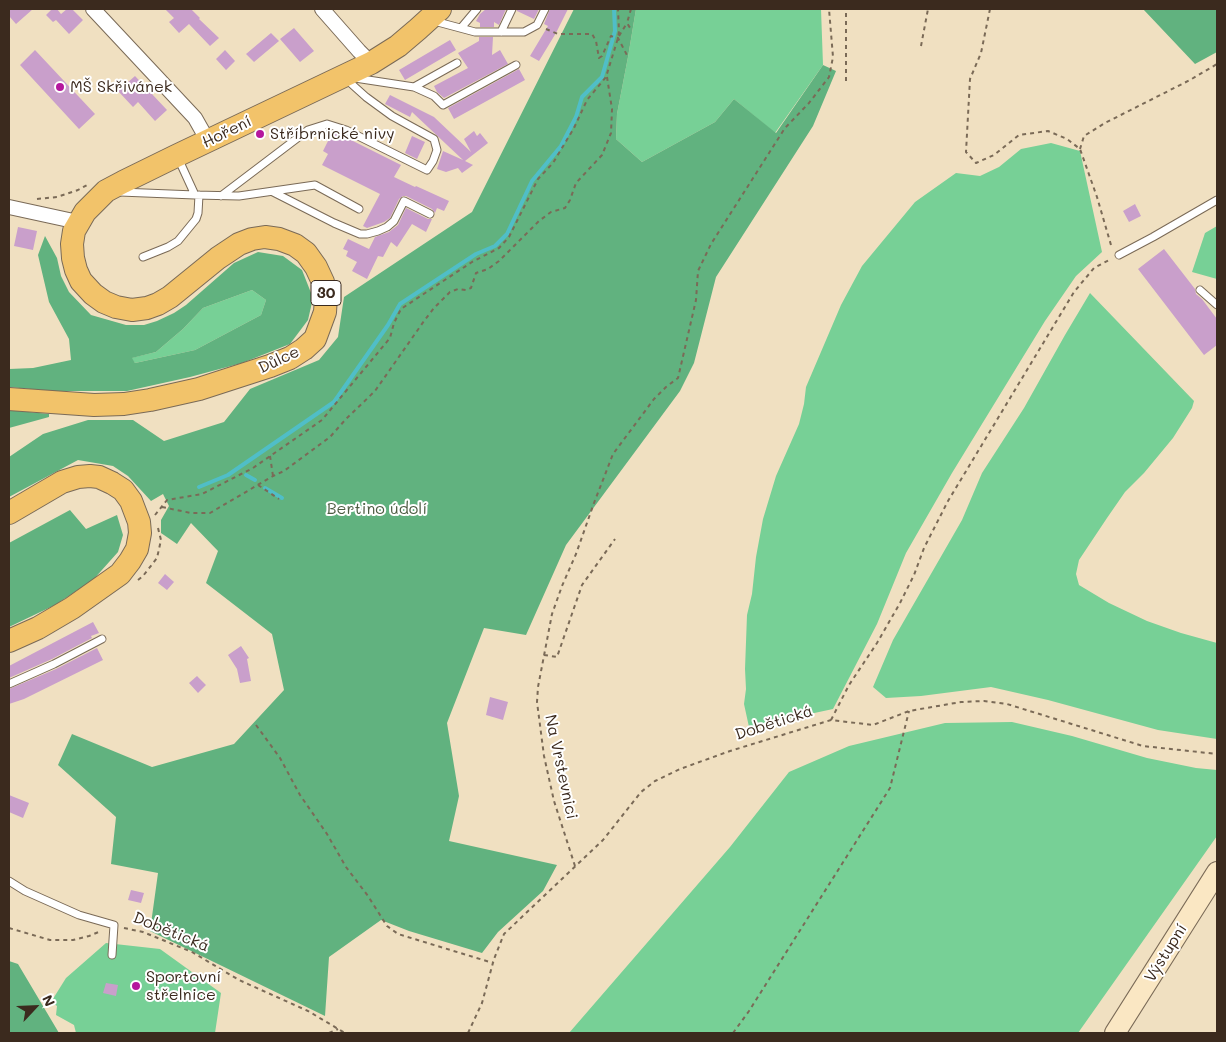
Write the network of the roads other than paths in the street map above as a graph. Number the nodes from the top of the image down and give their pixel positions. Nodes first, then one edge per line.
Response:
1 (93, 9) edge
2 (322, 9) edge
3 (477, 9) edge
4 (512, 9) edge
5 (545, 9) edge
6 (434, 14) edge
7 (461, 28) junction
8 (501, 32) junction
9 (371, 63) junction
10 (457, 63) dead end
11 (516, 65) dead end
12 (343, 76) junction
13 (414, 87) junction
14 (308, 130) junction
15 (323, 131) dead end
16 (208, 141) junction
17 (176, 156) junction
18 (106, 191) junction
19 (272, 191) junction
20 (197, 195) junction
21 (221, 196) junction
22 (1217, 200) edge
23 (9, 207) edge
24 (359, 209) dead end
25 (430, 214) dead end
26 (78, 222) junction
27 (1119, 255) road end
28 (143, 257) dead end
29 (1200, 290) dead end
30 (1217, 305) edge
31 (9, 399) edge
32 (9, 513) edge
33 (102, 639) dead end
34 (9, 641) edge
35 (9, 684) edge
36 (1217, 872) edge
37 (9, 881) edge
38 (112, 955) dead end
39 (1115, 1033) edge

1 - 16 street
2 - 9 street
3 - 7 lane
4 - 8 lane
5 - 8 lane
6 - 7 lane
6 - 9 main road, Hoření / 30
7 - 8 lane
9 - 12 main road, Hoření / 30
10 - 13 lane
11 - 13 lane
12 - 13 lane
12 - 14 lane
12 - 16 main road, Hoření / 30
14 - 15 lane
14 - 21 lane
16 - 17 main road, Hoření / 30
17 - 18 main road, Hoření / 30
17 - 20 lane
18 - 20 lane
18 - 26 main road, Hoření / 30
19 - 21 lane
19 - 24 lane
19 - 25 lane
20 - 21 lane
20 - 28 lane
22 - 27 lane
23 - 26 street
26 - 31 main road, Důlce / 30
29 - 30 lane
32 - 34 main road
33 - 35 lane
36 - 39 street, Výstupní
37 - 38 lane, Dobětická

